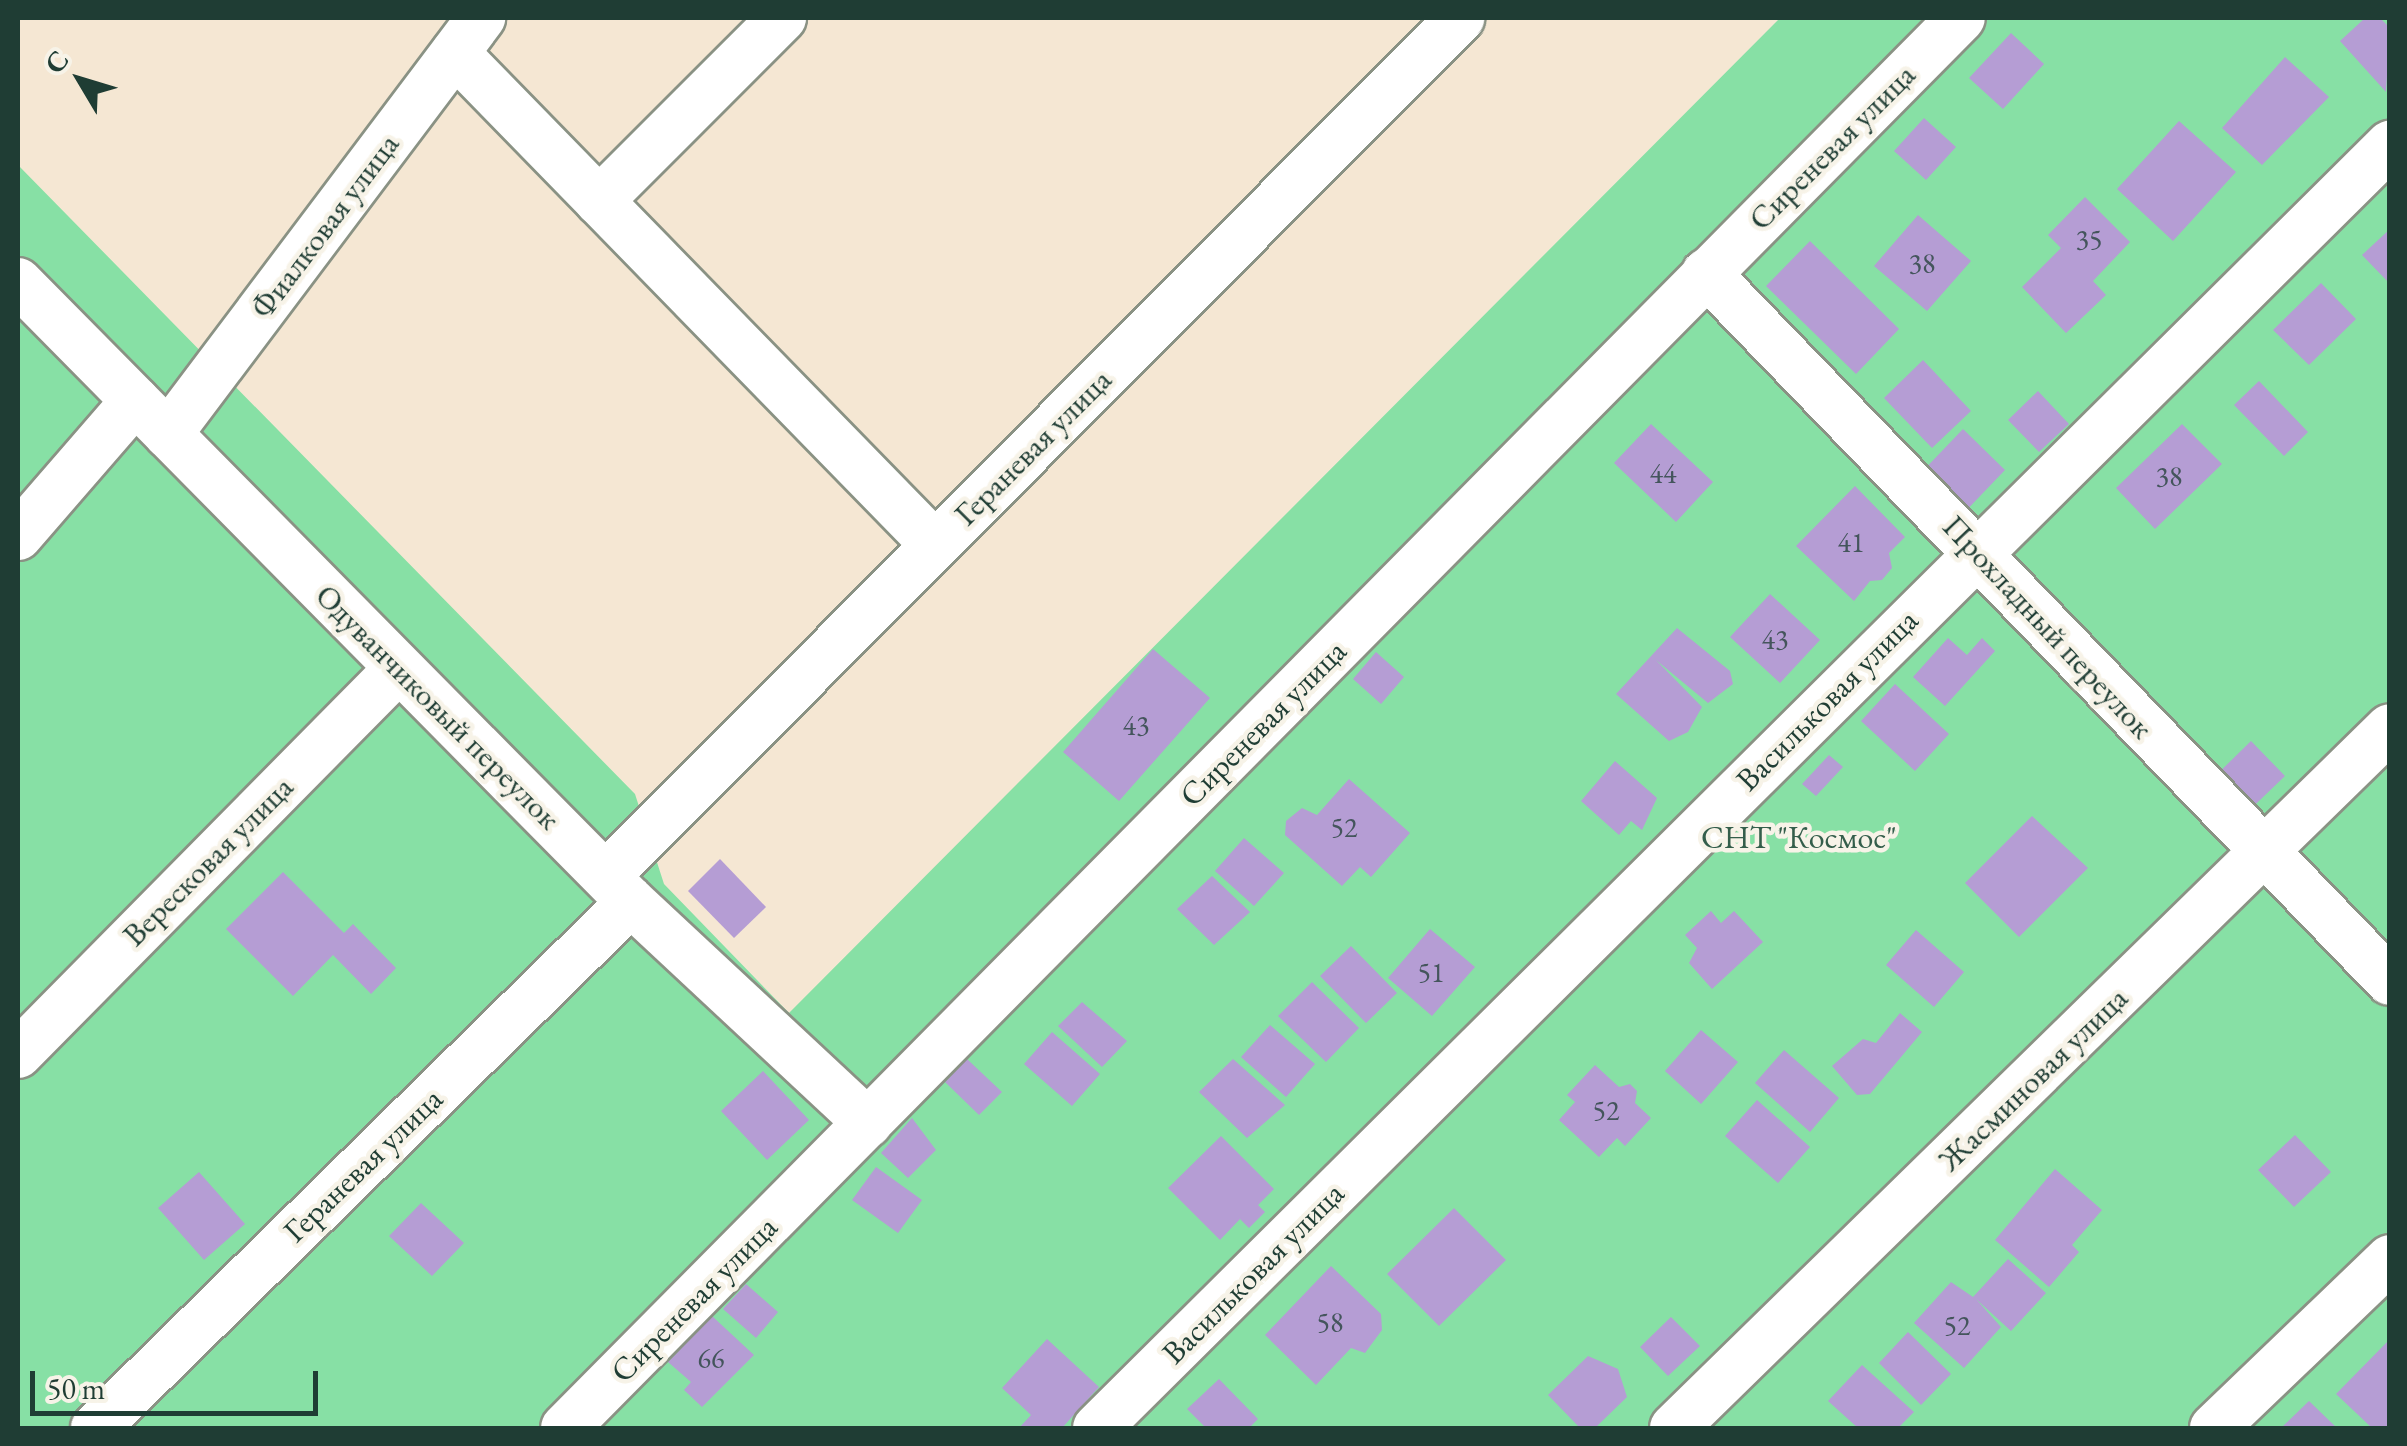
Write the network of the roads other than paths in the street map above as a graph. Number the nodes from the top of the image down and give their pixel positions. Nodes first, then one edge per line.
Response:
1 (782, 18) edge
2 (1961, 18) edge
3 (1444, 23) edge
4 (468, 35) edge
5 (2390, 145) edge
6 (599, 201) junction
7 (1706, 273) junction
8 (18, 282) edge
9 (135, 400) junction
10 (168, 434) junction
11 (18, 536) edge
12 (936, 545) junction
13 (1977, 550) junction
14 (399, 668) junction
15 (2390, 728) edge
16 (2263, 855) junction
17 (618, 889) junction
18 (2390, 981) edge
19 (18, 1054) edge
20 (868, 1123) junction
21 (2390, 1259) edge
22 (95, 1428) edge
23 (566, 1428) edge
24 (1097, 1428) edge
25 (1674, 1428) edge
26 (2214, 1428) edge

1 - 6 lane
2 - 7 lane, Сиреневая улица
3 - 12 lane, Гераневая улица
4 - 6 lane
4 - 10 lane, Фиалковая улица
5 - 13 lane, Васильковая улица
6 - 12 lane
7 - 13 lane, Прохладный переулок
7 - 20 lane, Сиреневая улица
8 - 9 lane, Одуванчиковый переулок
9 - 10 lane, Одуванчиковый переулок
9 - 11 lane
10 - 14 lane, Одуванчиковый переулок
12 - 17 lane, Гераневая улица
13 - 16 lane, Прохладный переулок
13 - 24 lane, Васильковая улица
14 - 17 lane, Одуванчиковый переулок
14 - 19 lane, Вересковая улица
15 - 16 lane, Жасминовая улица
16 - 18 lane, Прохладный переулок
16 - 25 lane, Жасминовая улица
17 - 20 lane, Одуванчиковый переулок
17 - 22 lane, Гераневая улица
20 - 23 lane, Сиреневая улица
21 - 26 lane

